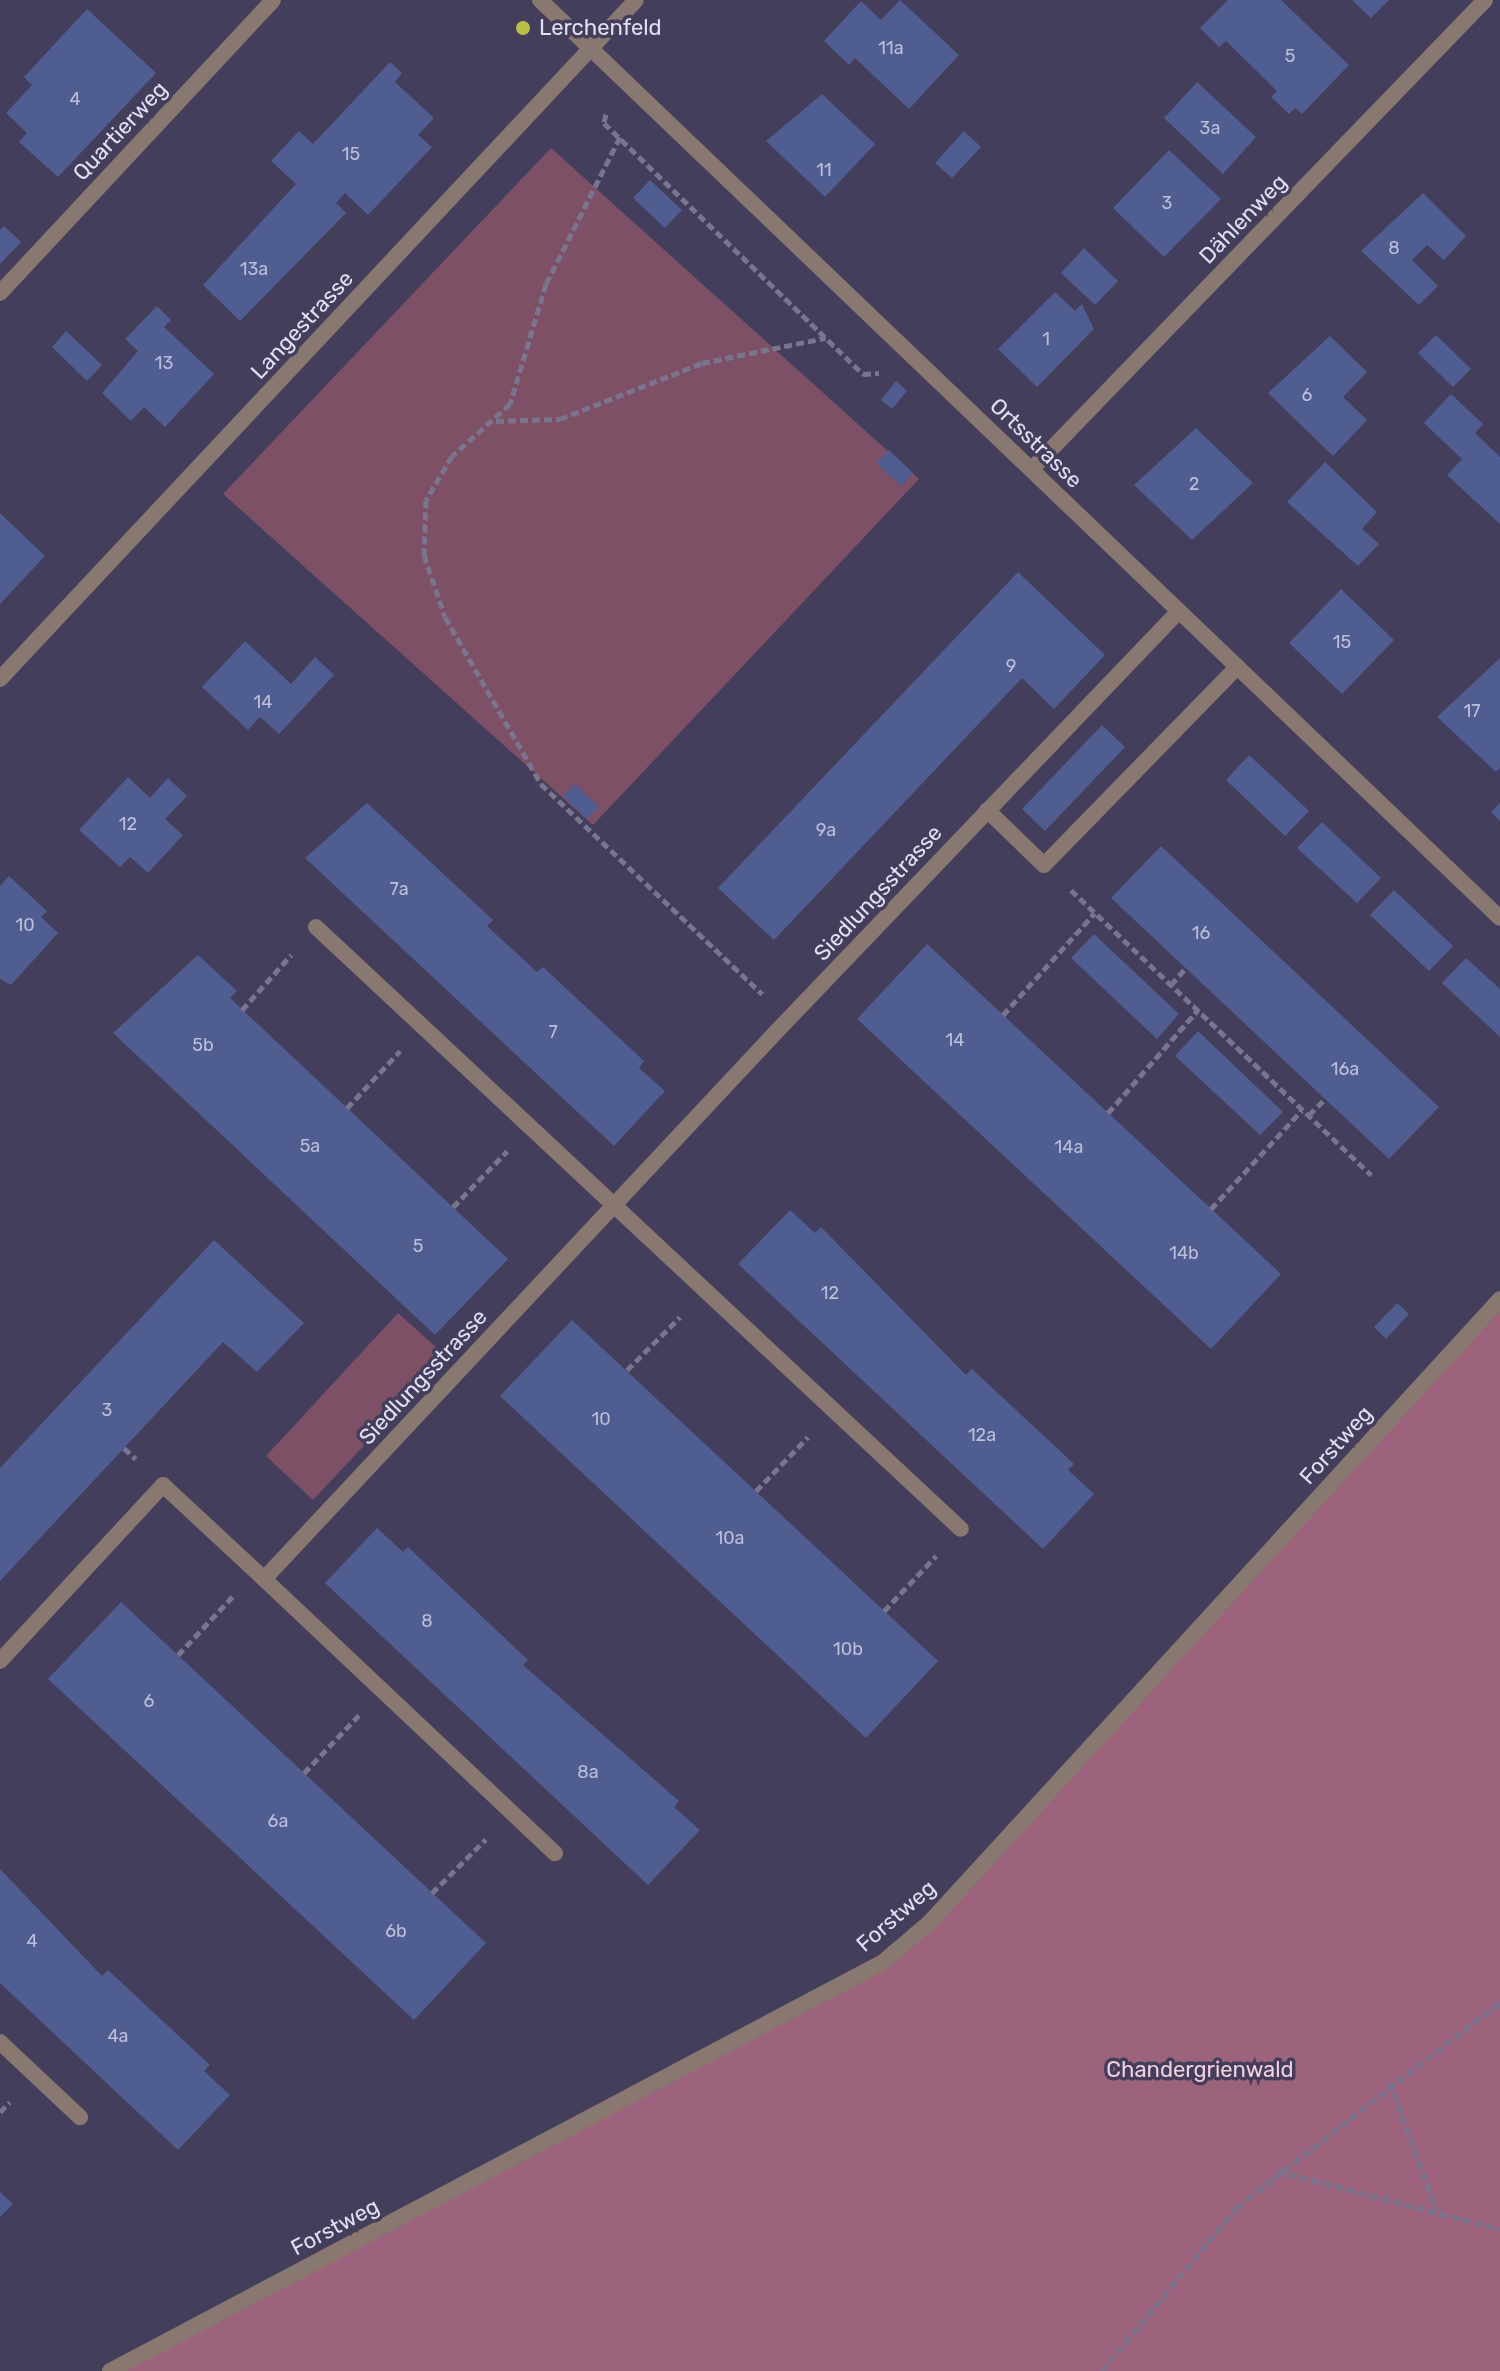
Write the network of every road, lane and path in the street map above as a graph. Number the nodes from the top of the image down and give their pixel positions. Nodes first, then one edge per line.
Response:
1 (273, 0) edge
2 (540, 0) edge
3 (636, 0) edge
4 (1485, 0) edge
5 (590, 49) junction
6 (620, 137) dead end
7 (0, 293) edge
8 (826, 338) dead end
9 (495, 421) junction
10 (1032, 469) junction
11 (1177, 613) junction
12 (1237, 667) junction
13 (0, 679) edge
14 (987, 810) junction
15 (1044, 865) junction
16 (1095, 913) junction
17 (1500, 918) edge
18 (316, 927) joint
19 (1186, 968) dead end
20 (1171, 985) junction
21 (242, 1010) dead end
22 (1198, 1010) junction
23 (1003, 1015) dead end
24 (783, 1025) junction
25 (422, 1027) junction
26 (1325, 1099) dead end
27 (347, 1108) dead end
28 (1302, 1110) junction
29 (1108, 1113) dead end
30 (1309, 1115) junction
31 (530, 1127) junction
32 (1371, 1175) dead end
33 (614, 1205) junction
34 (453, 1207) dead end
35 (1211, 1209) dead end
36 (706, 1291) junction
37 (1500, 1299) edge
38 (627, 1370) dead end
39 (833, 1410) junction
40 (756, 1491) dead end
41 (961, 1529) joint
42 (260, 1576) junction
43 (884, 1611) dead end
44 (178, 1655) dead end
45 (0, 1661) edge
46 (382, 1691) junction
47 (304, 1773) dead end
48 (512, 1813) junction
49 (555, 1853) dead end
50 (432, 1893) dead end
51 (1500, 2002) edge
52 (0, 2042) edge
53 (1390, 2082) junction
54 (80, 2117) dead end
55 (1277, 2171) junction
56 (1437, 2211) junction
57 (1500, 2229) edge
58 (110, 2371) edge
59 (1102, 2371) edge

1 - 7 street, Quartierweg
2 - 5 street, Ortsstrasse
3 - 5 street, Langestrasse
4 - 10 street, Dählenweg
5 - 10 street, Ortsstrasse
5 - 13 street, Langestrasse
6 - 9 path
8 - 9 path
9 - 24 path
10 - 11 street, Ortsstrasse
11 - 12 street, Ortsstrasse
11 - 14 street, Siedlungsstrasse
12 - 15 street
12 - 17 street, Ortsstrasse
14 - 15 street
14 - 24 street, Siedlungsstrasse
15 - 16 path
16 - 20 path
16 - 23 path
18 - 21 path
18 - 25 street
19 - 20 path
20 - 22 path
22 - 28 path
22 - 29 path
24 - 33 street, Siedlungsstrasse
25 - 27 path
25 - 31 street
26 - 30 path
28 - 30 path
28 - 35 path
30 - 32 path
31 - 33 street
31 - 34 path
33 - 36 street
33 - 42 street, Siedlungsstrasse
36 - 38 path
36 - 39 street
37 - 58 street, Forstweg
39 - 40 path
39 - 41 street
41 - 43 path
42 - 44 path
42 - 45 street
42 - 46 street
46 - 47 path
46 - 48 street
48 - 49 street
48 - 50 path
51 - 53 path
52 - 54 street
53 - 55 path
53 - 56 path
55 - 56 path
55 - 59 path
56 - 57 path

